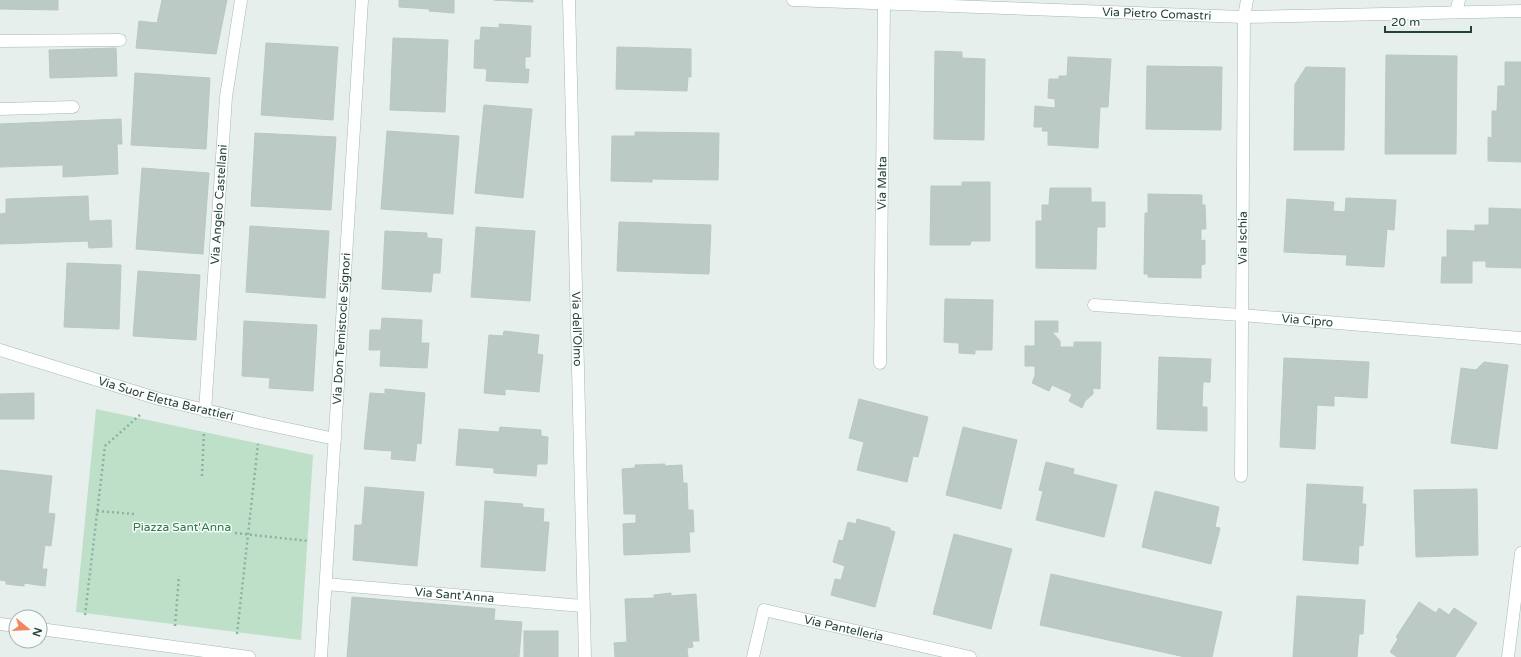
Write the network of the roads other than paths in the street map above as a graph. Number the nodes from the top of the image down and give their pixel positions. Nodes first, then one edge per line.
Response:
1 (241, 0) edge
2 (362, 0) edge
3 (569, 0) edge
4 (793, 0) edge
5 (1247, 0) edge
6 (1459, 0) edge
7 (839, 1) edge
8 (884, 3) junction
9 (1017, 4) edge
10 (1521, 11) edge
11 (1456, 12) junction
12 (1244, 17) junction
13 (120, 40) dead end
14 (0, 41) edge
15 (73, 107) dead end
16 (0, 109) edge
17 (1094, 304) dead end
18 (1241, 315) junction
19 (1521, 338) edge
20 (0, 350) edge
21 (880, 363) dead end
22 (205, 411) junction
23 (335, 439) junction
24 (1241, 476) dead end
25 (1521, 553) edge
26 (326, 584) junction
27 (582, 606) junction
28 (48, 631) edge
29 (173, 652) edge
30 (249, 657) edge
31 (321, 657) edge
32 (585, 657) edge
33 (753, 657) edge
34 (970, 657) edge
35 (1508, 657) edge

1 - 22 street, Via Angelo Castellani
2 - 23 street, Via Don Temistocle Signori
3 - 27 street, Via dell'Olmo
4 - 7 street, Via Pietro Comastri
5 - 12 street, Via Ischia
6 - 11 street
7 - 8 street, Via Pietro Comastri
8 - 9 street, Via Pietro Comastri
8 - 21 street, Via Malta
9 - 12 street, Via Pietro Comastri
10 - 11 street, Via Pietro Comastri
11 - 12 street, Via Pietro Comastri
12 - 18 street, Via Ischia
13 - 14 street
15 - 16 street
17 - 18 street, Via Cipro
18 - 19 street, Via Cipro
18 - 24 street, Via Ischia
20 - 22 street, Via Suor Eletta Barattieri
22 - 23 street, Via Suor Eletta Barattieri
23 - 26 street, Via Don Temistocle Signori
25 - 35 street
26 - 27 street, Via Sant'Anna
26 - 31 street, Via Don Temistocle Signori
27 - 32 street, Via dell'Olmo
28 - 29 street
29 - 30 street
33 - 34 street, Via Pantelleria

